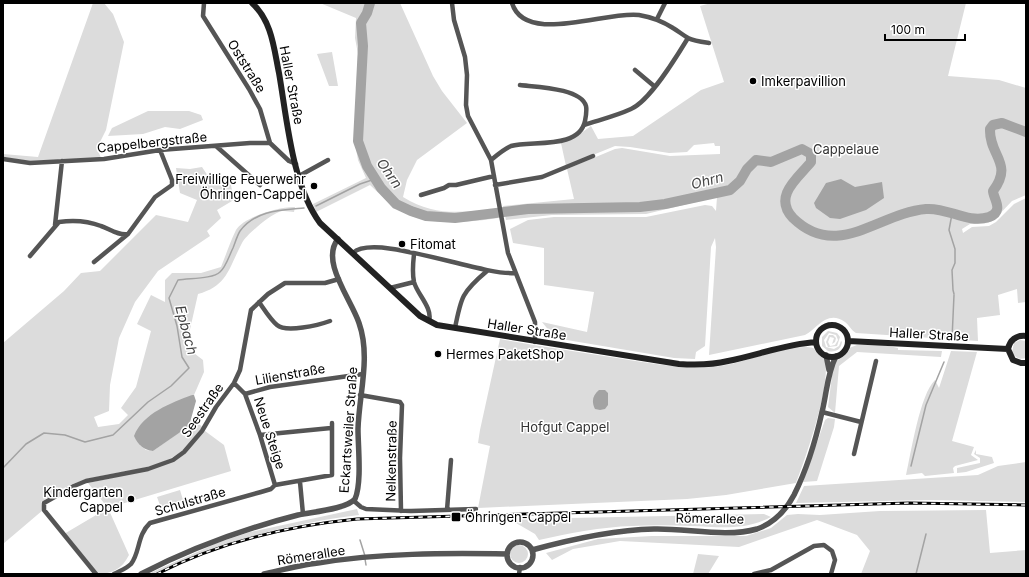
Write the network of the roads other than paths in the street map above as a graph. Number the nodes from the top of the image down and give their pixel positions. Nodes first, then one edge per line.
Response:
1 (204, 3) edge
2 (452, 3) edge
3 (512, 3) edge
4 (665, 3) edge
5 (255, 4) edge
6 (657, 19) junction
7 (688, 38) junction
8 (709, 43) dead end
9 (634, 70) dead end
10 (520, 85) dead end
11 (654, 86) junction
12 (584, 125) junction
13 (270, 143) junction
14 (216, 146) junction
15 (160, 150) junction
16 (593, 156) dead end
17 (3, 159) edge
18 (328, 160) dead end
19 (491, 160) junction
20 (62, 161) junction
21 (296, 164) junction
22 (299, 176) junction
23 (494, 176) junction
24 (260, 185) dead end
25 (496, 185) junction
26 (422, 195) dead end
27 (55, 225) junction
28 (128, 234) junction
29 (338, 239) junction
30 (353, 253) junction
31 (414, 254) junction
32 (30, 256) dead end
33 (94, 262) dead end
34 (487, 271) junction
35 (515, 273) junction
36 (339, 279) junction
37 (414, 282) junction
38 (390, 288) junction
39 (259, 302) junction
40 (330, 321) dead end
41 (429, 321) junction
42 (455, 328) junction
43 (1026, 336) edge
44 (848, 341) junction
45 (535, 342) junction
46 (816, 342) junction
47 (1008, 349) junction
48 (826, 355) junction
49 (836, 356) junction
50 (876, 361) dead end
51 (1026, 363) edge
52 (829, 370) junction
53 (363, 374) junction
54 (234, 384) junction
55 (245, 394) junction
56 (360, 395) junction
57 (822, 412) junction
58 (862, 422) junction
59 (260, 435) junction
60 (854, 454) dead end
61 (451, 460) dead end
62 (300, 482) junction
63 (275, 485) junction
64 (354, 501) junction
65 (476, 509) dead end
66 (447, 510) junction
67 (401, 511) junction
68 (303, 514) junction
69 (532, 550) junction
70 (507, 554) junction
71 (520, 567) junction
72 (96, 574) edge
73 (114, 574) edge
74 (141, 574) edge
75 (264, 574) edge
76 (519, 574) edge
77 (754, 574) edge
78 (831, 574) edge

1 - 13 street, Oststraße
2 - 19 street
3 - 6 street
4 - 6 street
5 - 21 main road, Haller Straße
6 - 7 street
7 - 8 street
7 - 11 street
9 - 11 street
10 - 12 street
11 - 12 street
12 - 19 street
13 - 14 street, Cappelbergstraße
13 - 21 street
14 - 15 street, Cappelbergstraße
14 - 24 street
15 - 20 street, Cappelbergstraße
15 - 28 street
16 - 25 street
17 - 20 street, Cappelbergstraße
18 - 22 street
19 - 23 street
20 - 27 street
21 - 22 main road, Haller Straße
22 - 29 main road, Haller Straße
23 - 25 street
23 - 26 street
25 - 35 street
27 - 28 street
27 - 32 street
28 - 33 street
29 - 30 main road, Haller Straße
29 - 36 street, Eckartsweiler Straße
30 - 31 street
30 - 38 main road, Haller Straße
31 - 34 street
31 - 37 street
34 - 35 street
34 - 42 street
35 - 45 street
36 - 39 street, Seestraße
36 - 53 street, Eckartsweiler Straße
37 - 38 street
37 - 41 street
38 - 41 main road, Haller Straße
39 - 40 street
39 - 54 street, Seestraße
41 - 42 main road, Haller Straße
42 - 45 main road, Haller Straße
43 - 47 main road
44 - 46 main road
44 - 47 main road, Haller Straße
44 - 49 main road
45 - 46 main road, Haller Straße
46 - 48 main road
47 - 51 main road
48 - 49 main road
48 - 52 street, Römerallee
49 - 52 street, Römerallee
50 - 58 street
52 - 57 street, Römerallee
53 - 55 street, Lilienstraße
53 - 56 street, Eckartsweiler Straße
54 - 55 street, Neue Steige
54 - 72 street, Seestraße
55 - 59 street, Neue Steige
56 - 64 street, Eckartsweiler Straße
56 - 67 street, Nelkenstraße
57 - 58 street
57 - 69 street, Römerallee
58 - 60 street
59 - 62 street
59 - 63 street, Neue Steige
61 - 66 street
62 - 63 street, Neue Steige
62 - 68 street, Neue Steige
63 - 73 street, Schulstraße
64 - 67 street, Nelkenstraße
64 - 68 street, Eckartsweiler Straße
65 - 66 street
66 - 67 street
68 - 74 street, Eckartsweiler Straße
69 - 70 street
69 - 71 street
70 - 71 street
70 - 75 street, Römerallee
71 - 76 street
77 - 78 street

